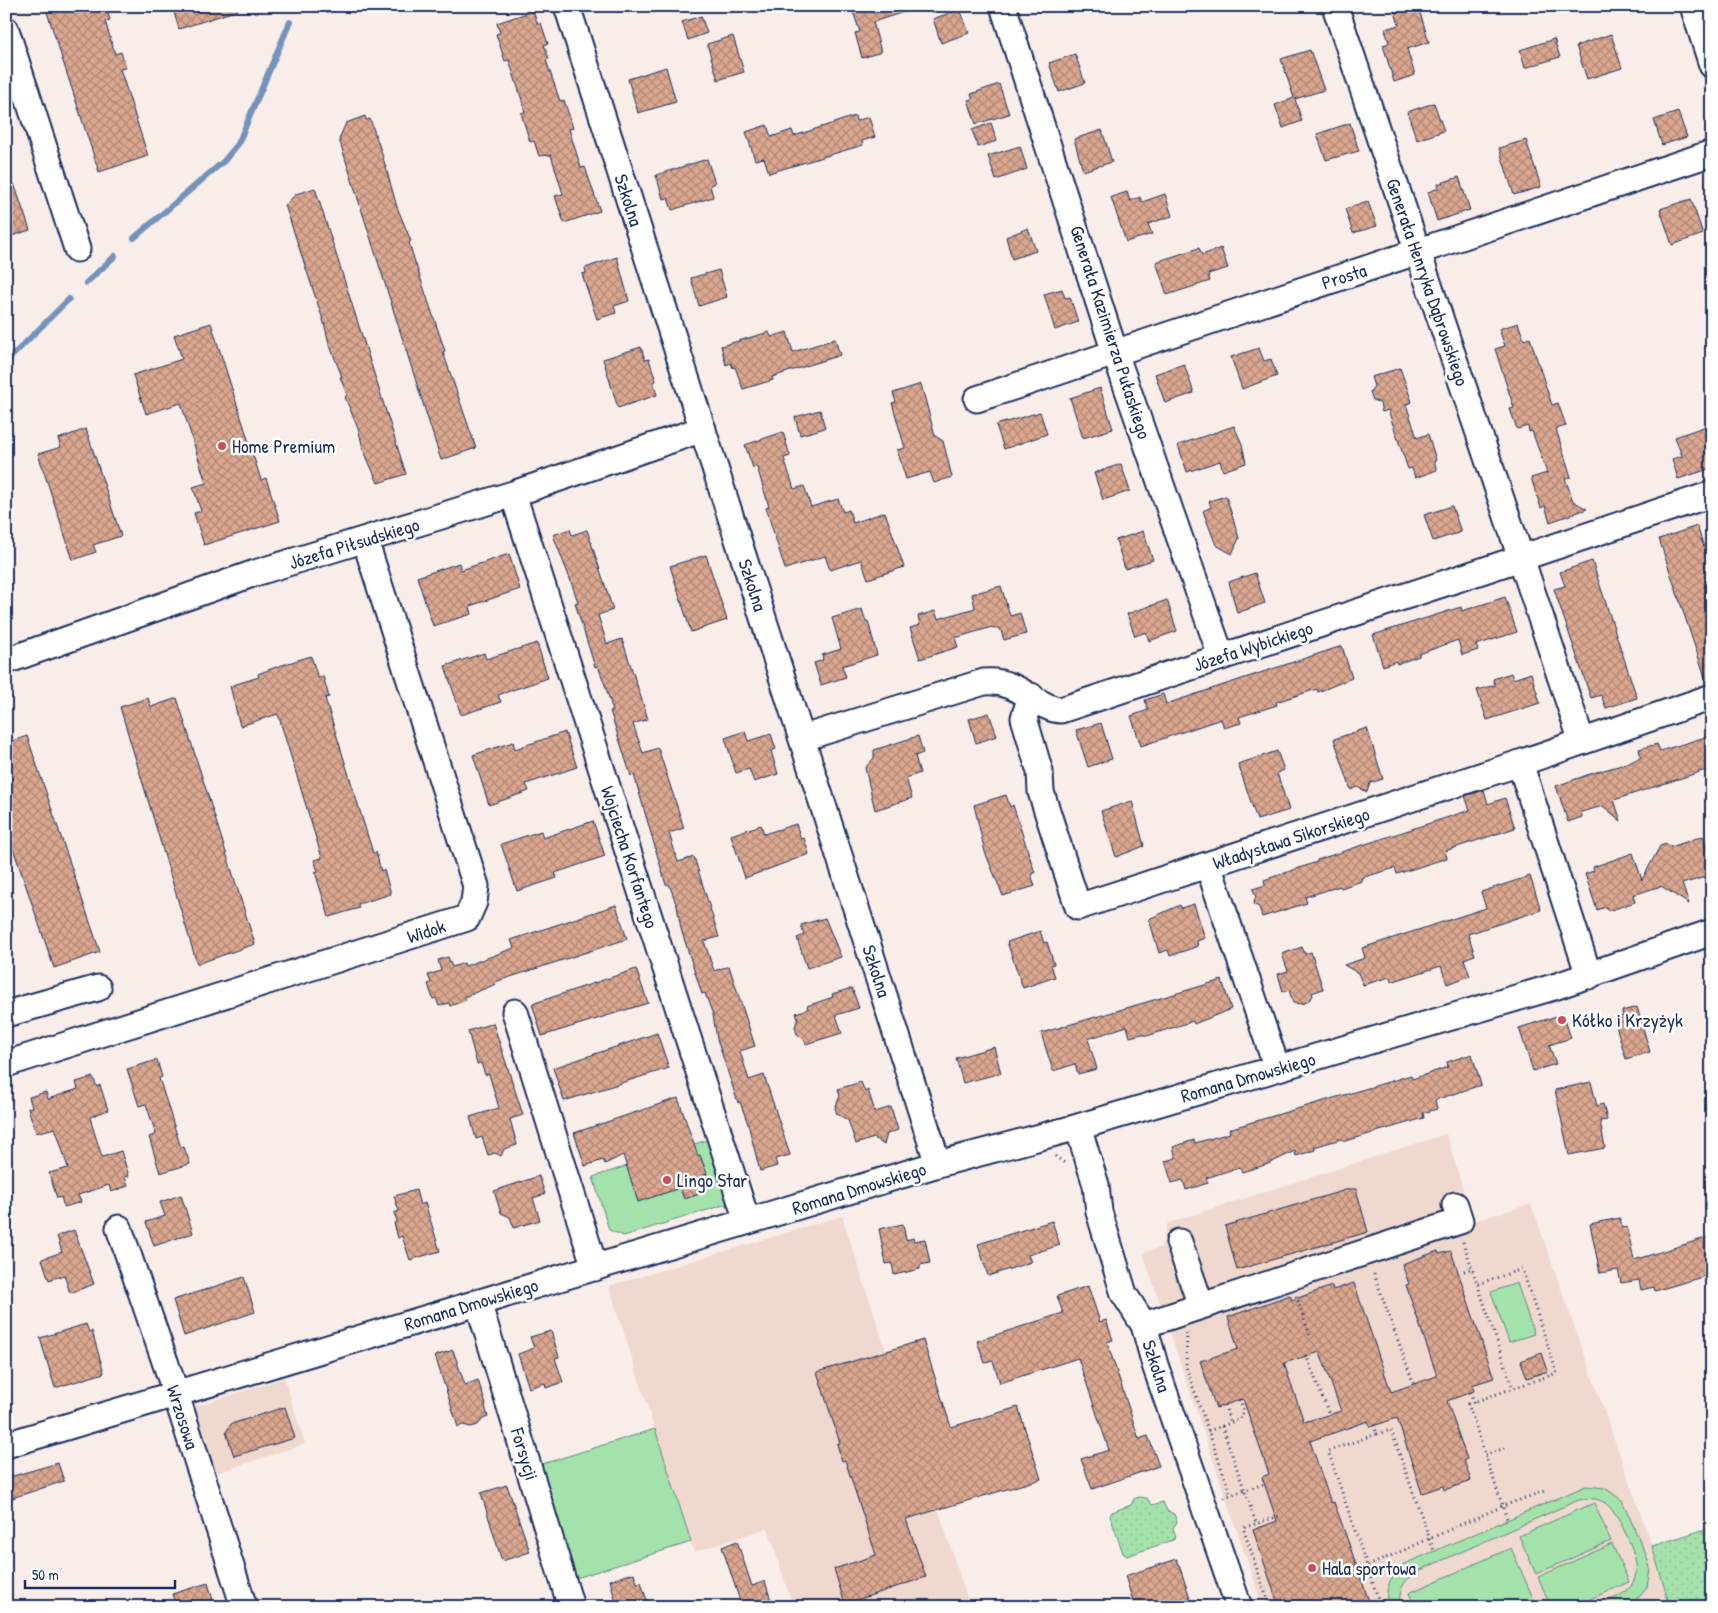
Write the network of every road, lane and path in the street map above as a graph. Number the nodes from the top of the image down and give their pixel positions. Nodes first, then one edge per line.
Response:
1 (567, 6) edge
2 (1003, 6) edge
3 (1335, 6) edge
4 (1693, 6) edge
5 (6, 30) edge
6 (1712, 65) edge
7 (1712, 153) edge
8 (77, 249) dead end
9 (1418, 251) junction
10 (1115, 353) junction
11 (977, 399) dead end
12 (703, 429) junction
13 (513, 494) junction
14 (1712, 494) edge
15 (364, 540) junction
16 (1521, 558) junction
17 (1221, 656) junction
18 (6, 661) edge
19 (1031, 696) junction
20 (1712, 697) edge
21 (803, 738) junction
22 (1582, 742) junction
23 (1520, 763) junction
24 (1208, 865) junction
25 (1712, 932) edge
26 (1589, 976) junction
27 (98, 988) dead end
28 (515, 1012) dead end
29 (6, 1014) edge
30 (6, 1064) edge
31 (1277, 1068) junction
32 (1078, 1127) junction
33 (938, 1164) junction
34 (1456, 1214) joint
35 (748, 1221) junction
36 (119, 1228) dead end
37 (1179, 1242) dead end
38 (594, 1268) junction
39 (1472, 1268) junction
40 (1367, 1270) dead end
41 (1464, 1271) dead end
42 (1478, 1284) junction
43 (1296, 1295) dead end
44 (478, 1302) junction
45 (1201, 1306) junction
46 (1144, 1325) junction
47 (1188, 1330) dead end
48 (1310, 1336) dead end
49 (1306, 1355) dead end
50 (1414, 1385) dead end
51 (1513, 1388) junction
52 (1470, 1392) dead end
53 (176, 1394) junction
54 (1239, 1397) dead end
55 (1474, 1402) junction
56 (1224, 1406) dead end
57 (1329, 1414) dead end
58 (1230, 1423) junction
59 (1374, 1425) dead end
60 (1222, 1426) junction
61 (1208, 1430) junction
62 (1377, 1434) junction
63 (6, 1445) edge
64 (1505, 1448) dead end
65 (1485, 1455) junction
66 (1264, 1484) dead end
67 (1245, 1490) junction
68 (1544, 1491) dead end
69 (1231, 1495) junction
70 (1216, 1500) dead end
71 (1503, 1506) junction
72 (1279, 1516) dead end
73 (1507, 1519) dead end
74 (1256, 1523) junction
75 (1429, 1540) junction
76 (1434, 1551) dead end
77 (1367, 1566) junction
78 (1712, 1585) edge
79 (244, 1607) edge
80 (571, 1607) edge
81 (1239, 1607) edge
82 (1270, 1607) edge
83 (1381, 1607) edge
84 (1712, 1607) edge

1 - 12 street, Szkolna
2 - 10 street, Generała Kazimierza Pułaskiego
3 - 9 street, Generała Henryka Dąbrowskiego
4 - 6 street
5 - 8 street
7 - 9 street, Prosta
9 - 10 street, Prosta
9 - 16 street, Generała Henryka Dąbrowskiego
10 - 11 street, Prosta
10 - 17 street, Generała Kazimierza Pułaskiego
12 - 13 street, Józefa Piłsudskiego
12 - 21 street, Szkolna
13 - 15 street, Józefa Piłsudskiego
13 - 35 street, Wojciecha Korfantego
14 - 16 street
15 - 18 street, Józefa Piłsudskiego
15 - 30 street, Widok
16 - 17 street, Józefa Wybickiego
16 - 22 street
17 - 19 street, Józefa Wybickiego
19 - 21 street, Józefa Wybickiego
19 - 24 street, Władysława Sikorskiego
20 - 22 street, Władysława Sikorskiego
21 - 33 street, Szkolna
22 - 23 street, Władysława Sikorskiego
23 - 24 street, Władysława Sikorskiego
23 - 26 street
24 - 31 street
25 - 26 street, Romana Dmowskiego
26 - 31 street, Romana Dmowskiego
27 - 29 street
28 - 38 street
31 - 32 street, Romana Dmowskiego
32 - 33 street, Romana Dmowskiego
32 - 46 street, Szkolna
33 - 35 street, Romana Dmowskiego
34 - 39 path
34 - 45 street
35 - 38 street, Romana Dmowskiego
36 - 53 street, Wrzosowa
37 - 45 street
38 - 44 street, Romana Dmowskiego
39 - 41 path
39 - 42 path
40 - 50 path
42 - 51 path
42 - 51 path
43 - 48 path
44 - 53 street, Romana Dmowskiego
44 - 80 street, Forsycji
45 - 46 street
46 - 81 street, Szkolna
47 - 61 path
49 - 57 path
51 - 55 path
52 - 55 path
53 - 63 street, Romana Dmowskiego
53 - 79 street, Wrzosowa
54 - 58 path
55 - 65 path
56 - 58 path
58 - 60 path
59 - 62 path
60 - 61 path
60 - 67 path
61 - 69 path
62 - 75 path
62 - 77 path
64 - 65 path
65 - 71 path
66 - 67 path
67 - 69 path
67 - 74 path
68 - 71 path
69 - 70 path
71 - 73 path
71 - 75 path
72 - 74 path
74 - 82 path
75 - 76 path
75 - 77 path
77 - 83 path
78 - 84 path

